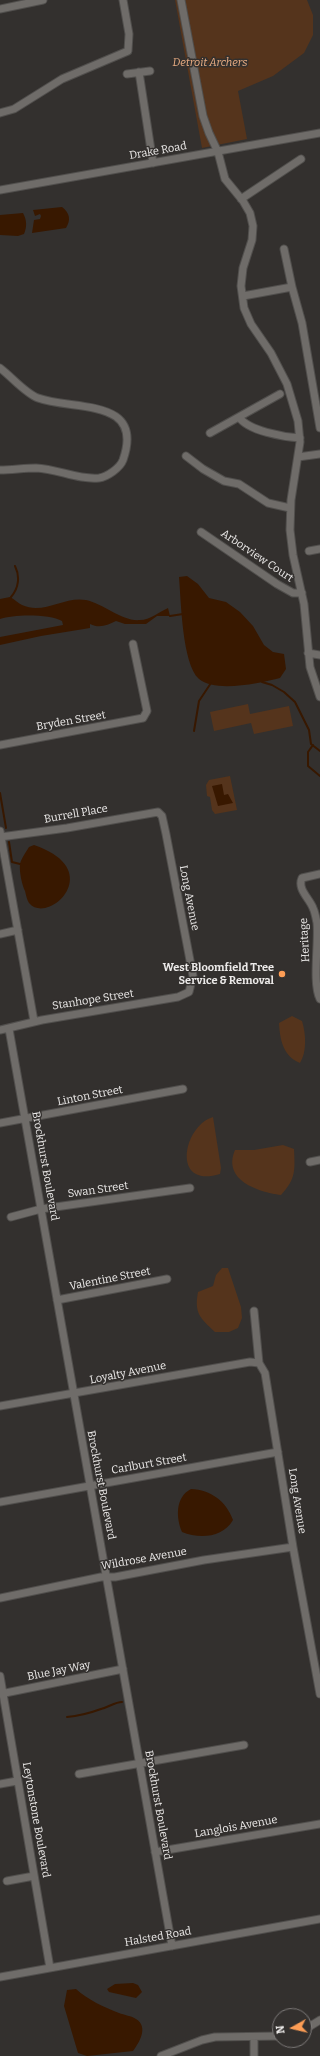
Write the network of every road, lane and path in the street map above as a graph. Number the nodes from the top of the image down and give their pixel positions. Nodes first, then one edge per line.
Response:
1 (43, 0) edge
2 (123, 0) edge
3 (180, 0) edge
4 (0, 9) edge
5 (150, 70) dead end
6 (139, 72) junction
7 (127, 74) dead end
8 (0, 114) edge
9 (320, 133) edge
10 (218, 152) junction
11 (301, 159) dead end
12 (153, 163) junction
13 (0, 190) edge
14 (241, 199) junction
15 (284, 249) dead end
16 (292, 287) junction
17 (242, 296) junction
18 (0, 368) edge
19 (280, 394) dead end
20 (239, 417) junction
21 (320, 428) edge
22 (210, 433) dead end
23 (300, 438) junction
24 (320, 454) edge
25 (186, 456) dead end
26 (298, 457) junction
27 (0, 470) edge
28 (290, 508) junction
29 (201, 532) dead end
30 (320, 549) edge
31 (309, 551) dead end
32 (302, 593) junction
33 (133, 644) dead end
34 (308, 654) junction
35 (320, 655) edge
36 (320, 697) edge
37 (0, 745) edge
38 (155, 812) joint
39 (0, 835) edge
40 (320, 874) edge
41 (18, 930) junction
42 (0, 934) edge
43 (189, 992) joint
44 (320, 999) edge
45 (34, 1021) junction
46 (9, 1029) junction
47 (0, 1030) edge
48 (183, 1089) dead end
49 (25, 1119) junction
50 (0, 1123) edge
51 (320, 1160) edge
52 (310, 1162) dead end
53 (190, 1188) dead end
54 (41, 1209) junction
55 (11, 1217) dead end
56 (167, 1280) dead end
57 (57, 1300) junction
58 (254, 1311) dead end
59 (259, 1363) junction
60 (73, 1394) junction
61 (0, 1406) edge
62 (278, 1452) junction
63 (90, 1485) junction
64 (0, 1502) edge
65 (293, 1547) junction
66 (107, 1577) junction
67 (0, 1598) edge
68 (123, 1669) junction
69 (0, 1676) edge
70 (2, 1694) edge
71 (320, 1694) edge
72 (244, 1745) dead end
73 (139, 1762) junction
74 (79, 1774) dead end
75 (17, 1781) junction
76 (0, 1784) edge
77 (320, 1824) edge
78 (155, 1852) junction
79 (34, 1876) junction
80 (7, 1881) dead end
81 (320, 1919) edge
82 (172, 1946) junction
83 (50, 1968) junction
84 (0, 1977) edge
85 (272, 2036) edge
86 (254, 2037) junction
87 (160, 2056) edge
88 (254, 2056) edge

1 - 4 street
2 - 8 street
3 - 10 street
5 - 6 street
6 - 7 street
6 - 12 street
9 - 10 street, Drake Road
10 - 12 street, Drake Road
10 - 14 street
11 - 14 street
12 - 13 street, Drake Road
14 - 17 street
15 - 16 street
16 - 17 street
16 - 21 street
17 - 23 street
18 - 27 street
19 - 20 street
20 - 22 street
20 - 23 street
23 - 26 street
24 - 26 street
25 - 28 street
26 - 28 street
28 - 32 street
29 - 32 street, Arborview Court
30 - 31 street
32 - 34 street
33 - 37 street, Bryden Street
34 - 35 street
34 - 36 street
38 - 39 street, Burrell Place
38 - 43 street, Long Avenue
39 - 41 street
40 - 44 street, Heritage
41 - 42 street
41 - 45 street
43 - 45 street, Stanhope Street
45 - 46 street, Stanhope Street
46 - 47 street, Stanhope Street
46 - 49 street, Brockhurst Boulevard
48 - 49 street, Linton Street
49 - 50 street, Linton Street
49 - 54 street, Brockhurst Boulevard
51 - 52 street
53 - 54 street, Swan Street
54 - 55 street, Swan Street
54 - 57 street, Brockhurst Boulevard
56 - 57 street, Valentine Street
57 - 60 street, Brockhurst Boulevard
58 - 59 street, Long Avenue
59 - 60 street, Loyalty Avenue
59 - 62 street, Long Avenue
60 - 61 street, Loyalty Avenue
60 - 63 street, Brockhurst Boulevard
62 - 63 street, Carlburt Street
62 - 65 street, Long Avenue
63 - 64 street, Carlburt Street
63 - 66 street, Brockhurst Boulevard
65 - 66 street, Wildrose Avenue
65 - 71 street, Long Avenue
66 - 67 street, Wildrose Avenue
66 - 68 street, Brockhurst Boulevard
68 - 70 street, Blue Jay Way
68 - 73 street, Brockhurst Boulevard
69 - 70 street, Leytonstone Boulevard
70 - 75 street, Leytonstone Boulevard
72 - 73 street
73 - 74 street
73 - 78 street, Brockhurst Boulevard
75 - 76 street
75 - 79 street, Leytonstone Boulevard
77 - 78 street, Langlois Avenue
78 - 82 street, Brockhurst Boulevard
79 - 80 street
79 - 83 street, Leytonstone Boulevard
81 - 82 street, Halsted Road
82 - 83 street, Halsted Road
83 - 84 street, Halsted Road
85 - 86 street
86 - 87 street
86 - 88 street

